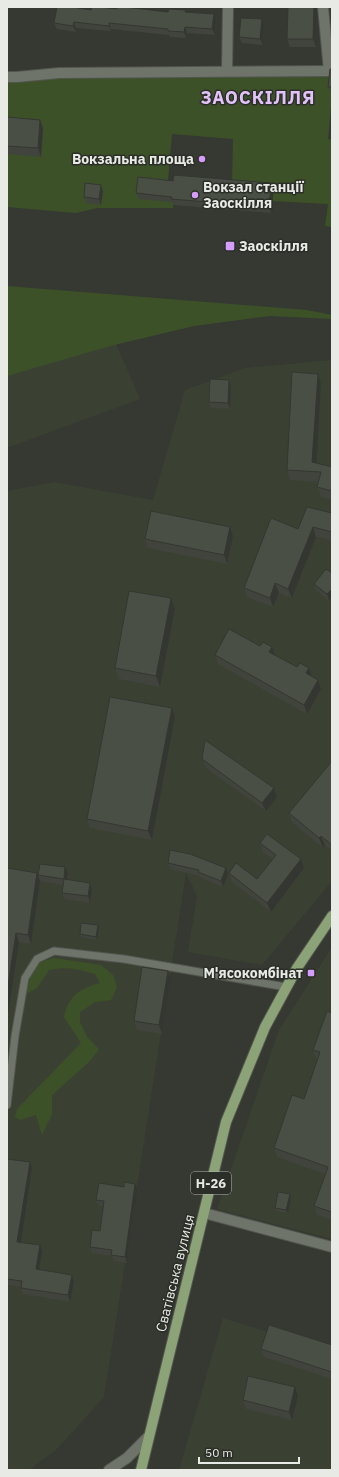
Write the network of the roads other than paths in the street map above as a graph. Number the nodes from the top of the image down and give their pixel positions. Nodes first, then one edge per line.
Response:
1 (228, 7) edge
2 (323, 7) edge
3 (330, 71) edge
4 (227, 72) junction
5 (7, 77) edge
6 (332, 916) edge
7 (286, 987) junction
8 (7, 1105) edge
9 (204, 1214) junction
10 (332, 1247) edge
11 (149, 1436) junction
12 (109, 1470) edge
13 (141, 1470) edge

1 - 4 street
2 - 3 street
3 - 4 street
4 - 5 street
6 - 7 main road, Сватівська вулиця / Н-26
7 - 8 lane
7 - 9 main road, Сватівська вулиця / Н-26
9 - 10 street
9 - 11 main road, Сватівська вулиця / Н-26
11 - 12 street
11 - 13 main road, Сватівська вулиця / Н-26

